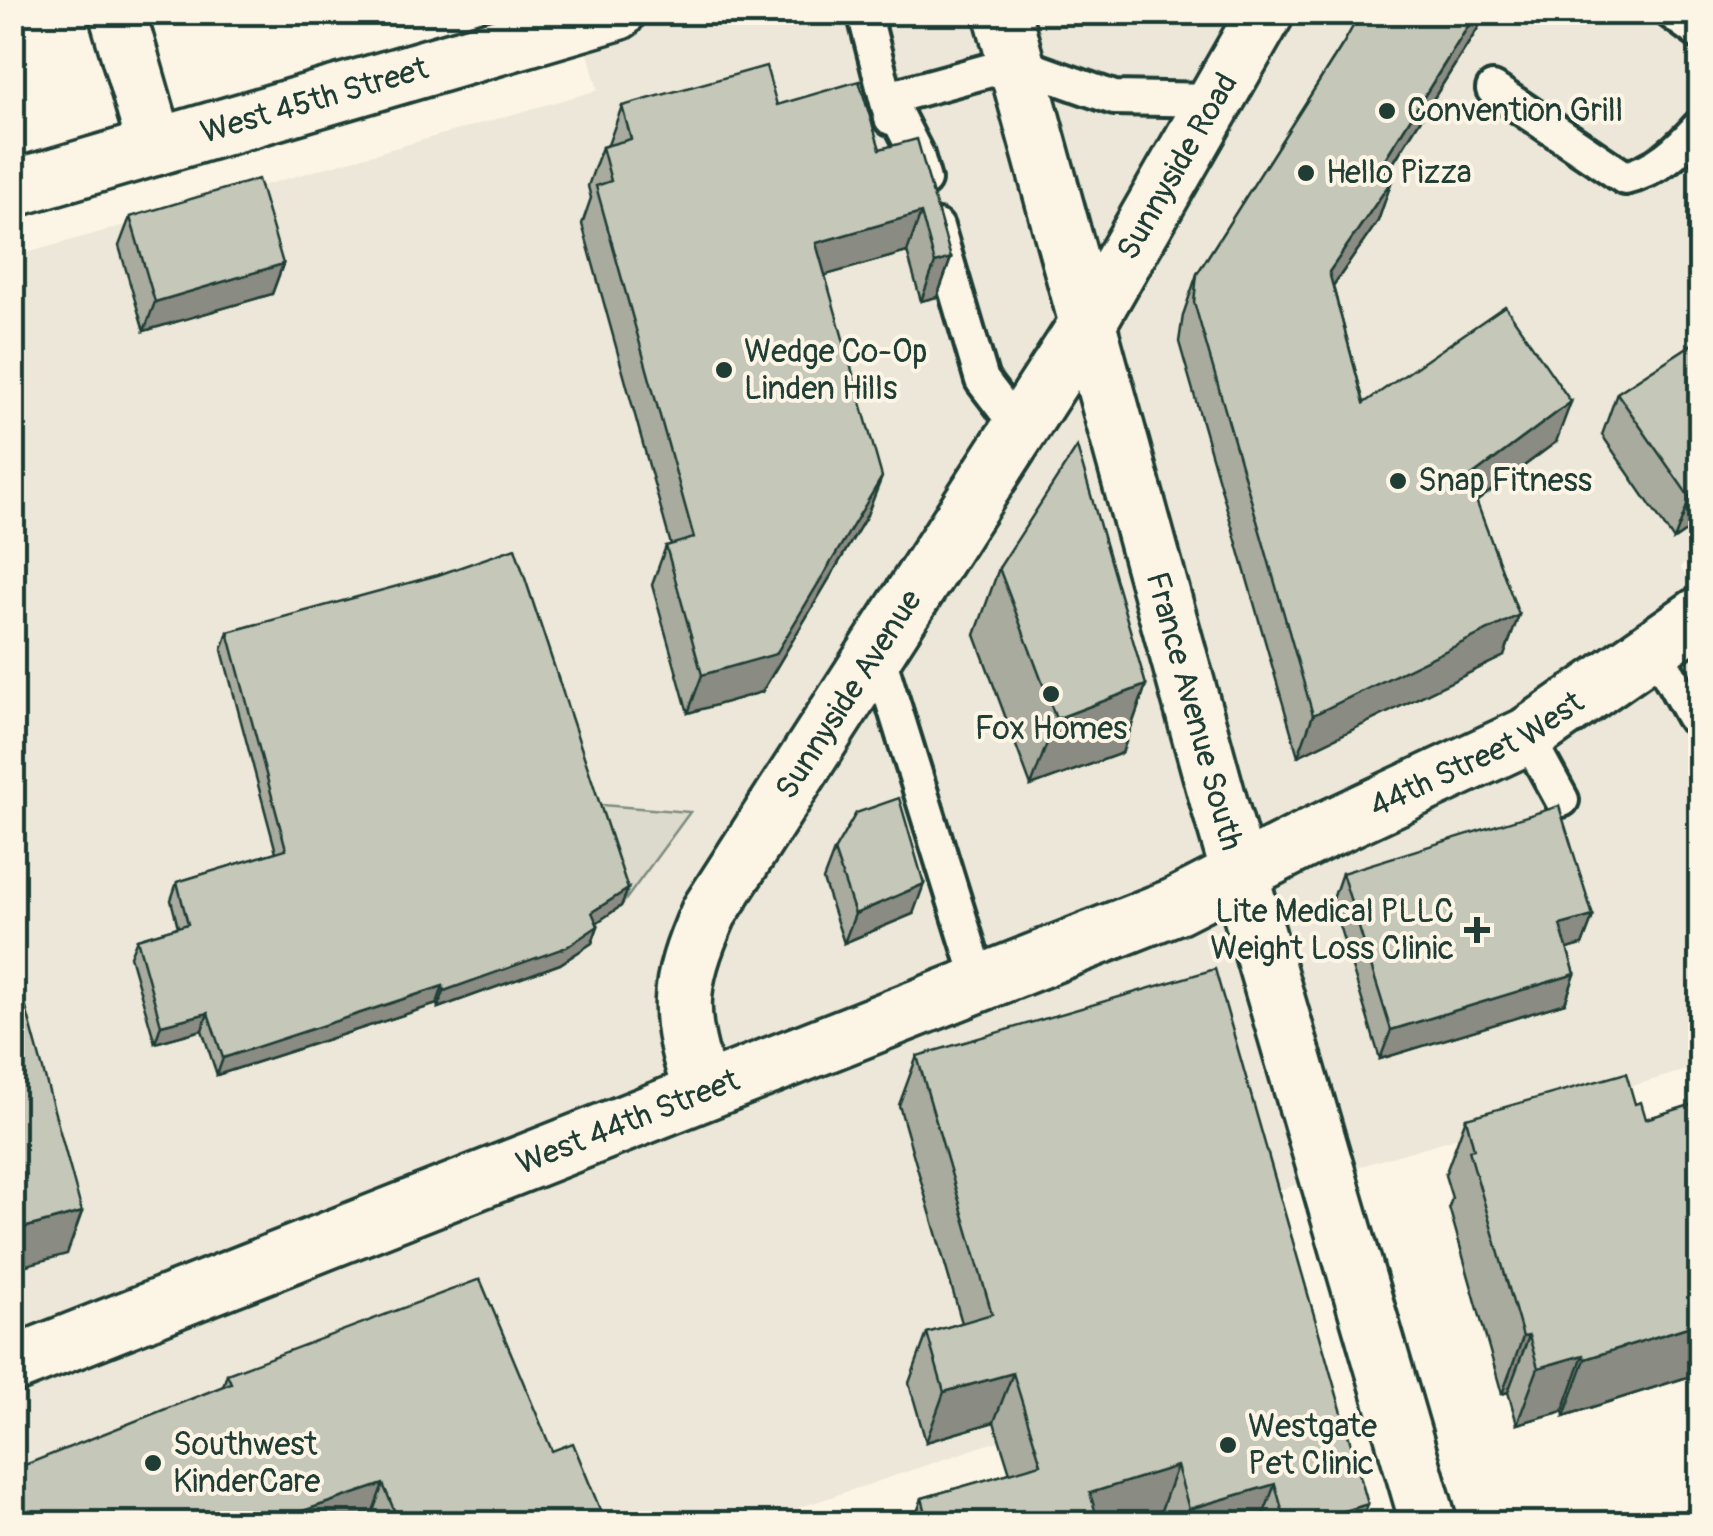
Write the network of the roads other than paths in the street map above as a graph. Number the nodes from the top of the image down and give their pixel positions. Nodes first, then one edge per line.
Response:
1 (117, 12) edge
2 (864, 12) edge
3 (1266, 12) edge
4 (1671, 12) edge
5 (583, 17) edge
6 (1700, 33) edge
7 (1010, 38) edge
8 (1494, 90) dead end
9 (888, 98) junction
10 (1214, 100) junction
11 (1700, 126) edge
12 (156, 147) junction
13 (12, 189) edge
14 (1089, 321) junction
15 (1021, 431) junction
16 (1700, 615) edge
17 (876, 648) junction
18 (1654, 648) junction
19 (1692, 716) dead end
20 (1527, 736) junction
21 (1562, 800) dead end
22 (1239, 874) junction
23 (980, 983) junction
24 (702, 1092) junction
25 (12, 1365) edge
26 (1429, 1524) edge

1 - 12 street
2 - 9 lane
3 - 10 street, Sunnyside Road
4 - 6 lane
5 - 12 street, West 45th Street
7 - 9 lane
7 - 10 lane
7 - 14 street, France Avenue South
8 - 11 lane
9 - 15 lane
10 - 14 street, Sunnyside Road
12 - 13 street, West 45th Street
14 - 15 street, Sunnyside Avenue
14 - 22 street, France Avenue South
15 - 17 street, Sunnyside Avenue
16 - 18 street, 44th Street West
17 - 23 lane
17 - 24 street, Sunnyside Avenue
18 - 19 lane
18 - 20 street, 44th Street West
20 - 21 lane
20 - 22 street, 44th Street West
22 - 23 street, West 44th Street
22 - 26 street, France Avenue South
23 - 24 street, West 44th Street
24 - 25 street, West 44th Street

